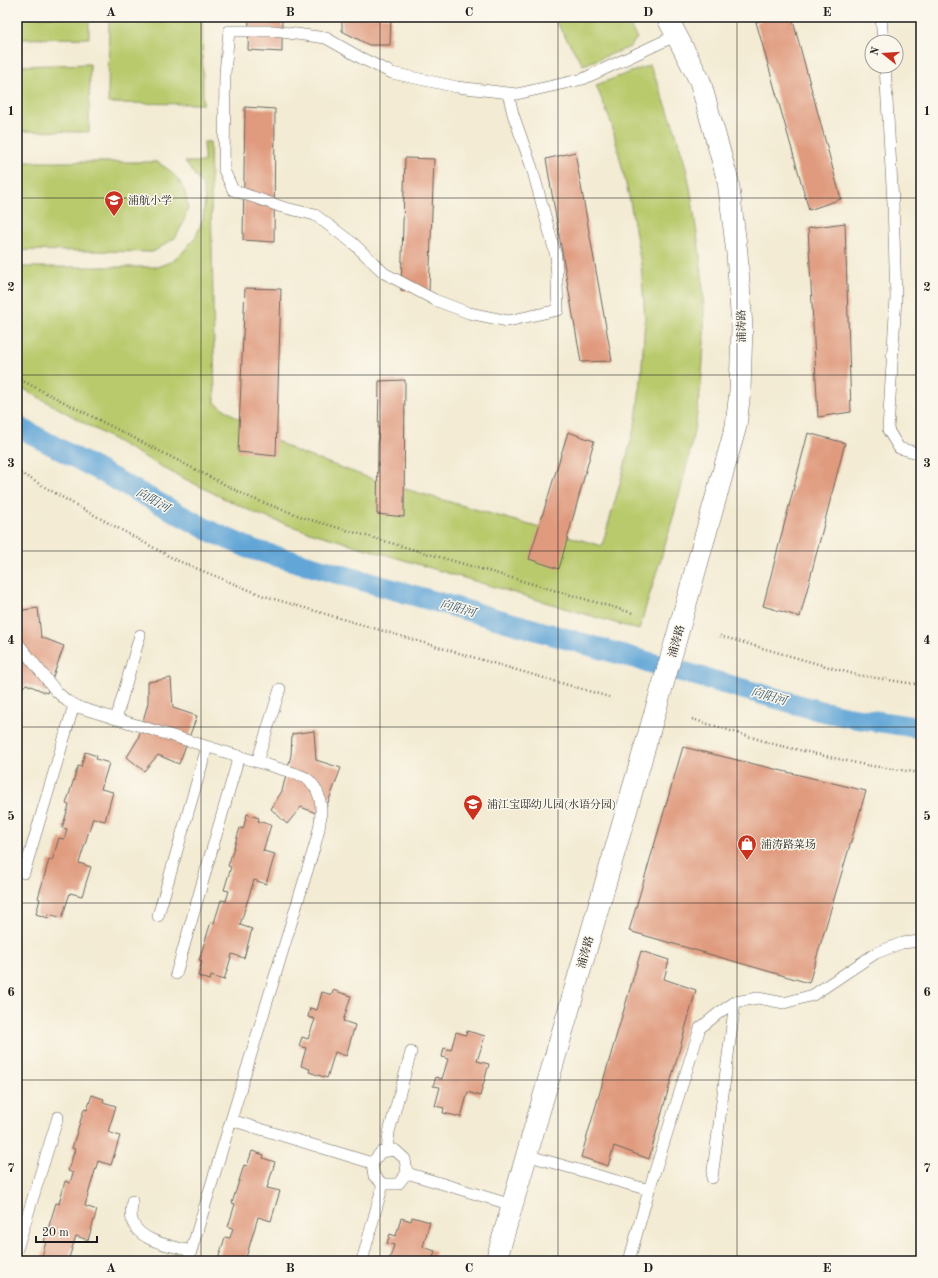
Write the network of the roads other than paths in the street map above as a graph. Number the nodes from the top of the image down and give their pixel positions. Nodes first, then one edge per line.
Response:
1 (667, 17) edge
2 (881, 17) edge
3 (882, 34) edge
4 (677, 36) junction
5 (885, 74) edge
6 (508, 93) junction
7 (921, 454) edge
8 (140, 635) dead end
9 (17, 642) edge
10 (280, 689) dead end
11 (74, 705) junction
12 (116, 719) junction
13 (207, 747) junction
14 (239, 756) junction
15 (257, 762) junction
16 (24, 873) dead end
17 (158, 916) dead end
18 (921, 941) edge
19 (176, 974) dead end
20 (735, 1002) junction
21 (411, 1052) dead end
22 (58, 1117) dead end
23 (231, 1120) junction
24 (387, 1151) junction
25 (526, 1155) junction
26 (372, 1163) junction
27 (407, 1173) junction
28 (712, 1178) dead end
29 (383, 1184) junction
30 (649, 1190) junction
31 (132, 1202) dead end
32 (512, 1205) junction
33 (17, 1249) edge
34 (190, 1256) edge
35 (362, 1261) edge
36 (496, 1261) edge
37 (629, 1261) edge

1 - 4 street, 浦涛路
2 - 3 lane
4 - 6 lane
4 - 25 street, 浦涛路
5 - 7 lane
6 - 6 lane
8 - 12 lane
9 - 11 lane
10 - 15 lane
11 - 12 lane
11 - 16 lane
12 - 13 lane
13 - 14 lane
13 - 17 lane
14 - 15 lane
14 - 19 lane
15 - 23 lane
18 - 20 lane
20 - 28 lane
20 - 30 lane
21 - 24 lane
22 - 33 lane
23 - 26 lane
23 - 34 lane
24 - 26 lane
24 - 27 lane
25 - 30 lane
25 - 32 street, 浦涛路
26 - 29 lane
27 - 29 lane
27 - 32 lane
29 - 35 lane
30 - 37 lane
31 - 34 lane
32 - 36 street, 浦涛路

